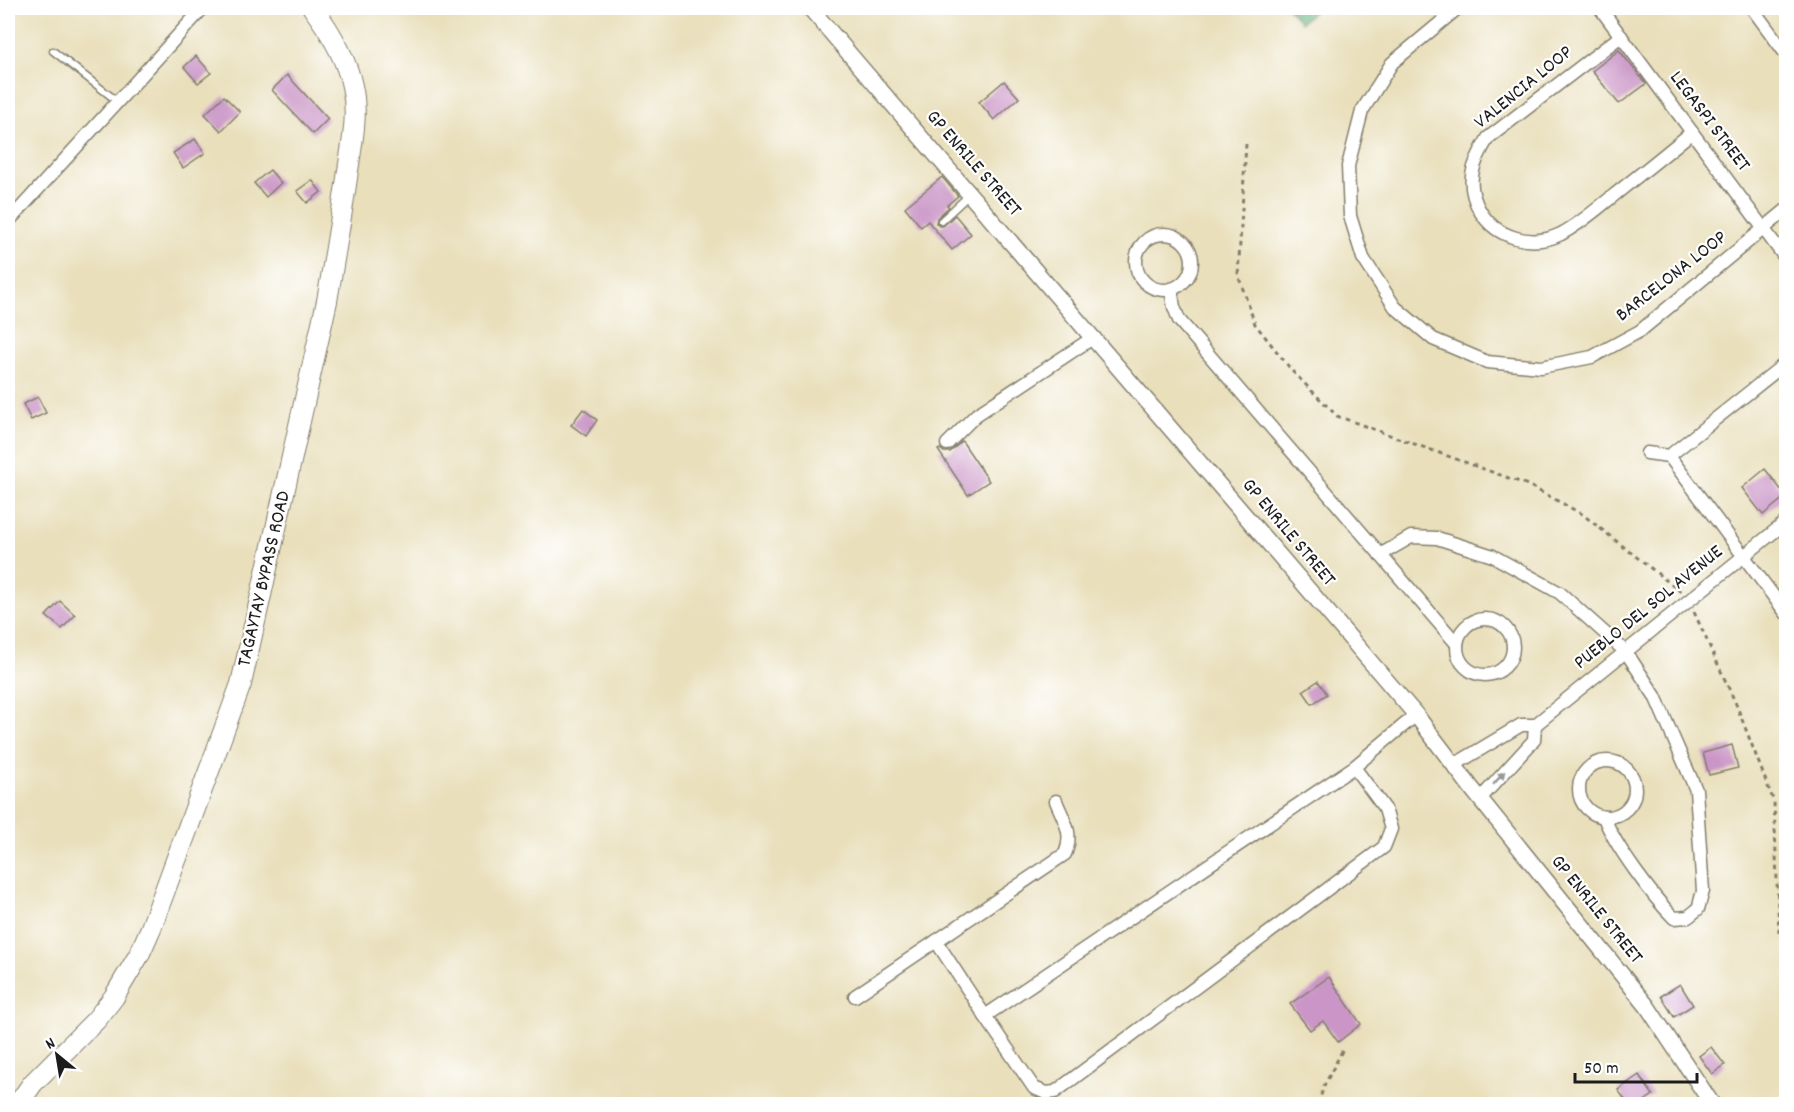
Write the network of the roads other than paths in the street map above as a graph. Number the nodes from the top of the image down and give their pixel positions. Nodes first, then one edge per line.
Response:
1 (203, 8) edge
2 (313, 8) edge
3 (810, 8) edge
4 (1458, 8) edge
5 (1599, 8) edge
6 (1752, 8) edge
7 (1621, 36) junction
8 (53, 51) dead end
9 (1786, 54) edge
10 (117, 101) junction
11 (1692, 132) junction
12 (971, 193) junction
13 (1786, 210) edge
14 (941, 221) dead end
15 (8, 222) edge
16 (1764, 229) junction
17 (1786, 259) edge
18 (1171, 289) junction
19 (1094, 337) junction
20 (1786, 363) edge
21 (946, 444) dead end
22 (1647, 453) dead end
23 (1669, 456) junction
24 (1786, 522) edge
25 (1380, 555) junction
26 (1745, 555) junction
27 (1786, 613) edge
28 (1457, 644) junction
29 (1626, 652) junction
30 (1416, 715) junction
31 (1535, 725) junction
32 (1454, 765) junction
33 (1354, 767) junction
34 (1480, 799) junction
35 (1056, 801) dead end
36 (1604, 817) junction
37 (936, 940) junction
38 (855, 996) dead end
39 (986, 1016) junction
40 (18, 1104) edge
41 (1712, 1104) edge

1 - 10 street
2 - 40 main road, TAGAYTAY BYPASS ROAD
3 - 12 street, GP ENRILE STREET
4 - 16 street, BARCELONA LOOP
5 - 7 street, LEGASPI STREET
6 - 9 street
7 - 11 street, LEGASPI STREET
7 - 11 street, VALENCIA LOOP
8 - 10 lane
10 - 15 street
11 - 16 street, LEGASPI STREET
12 - 14 lane
12 - 19 street, GP ENRILE STREET
13 - 16 street, BARCELONA LOOP
16 - 17 street, LEGASPI STREET
18 - 18 street
18 - 25 street
19 - 21 street
19 - 30 street, GP ENRILE STREET
20 - 23 street
22 - 23 street
23 - 26 street
24 - 26 street, PUEBLO DEL SOL AVENUE
25 - 28 street
25 - 29 street
26 - 27 street
26 - 29 street, PUEBLO DEL SOL AVENUE
28 - 28 street
29 - 31 street, PUEBLO DEL SOL AVENUE
29 - 36 street
30 - 32 street, GP ENRILE STREET
30 - 33 street
31 - 32 street, PUEBLO DEL SOL AVENUE
34 -> 31 street, PUEBLO DEL SOL AVENUE
32 - 34 street, GP ENRILE STREET
33 - 39 street
33 - 39 street
34 - 41 street, GP ENRILE STREET
35 - 37 street
36 - 36 street
37 - 38 street
37 - 39 street

